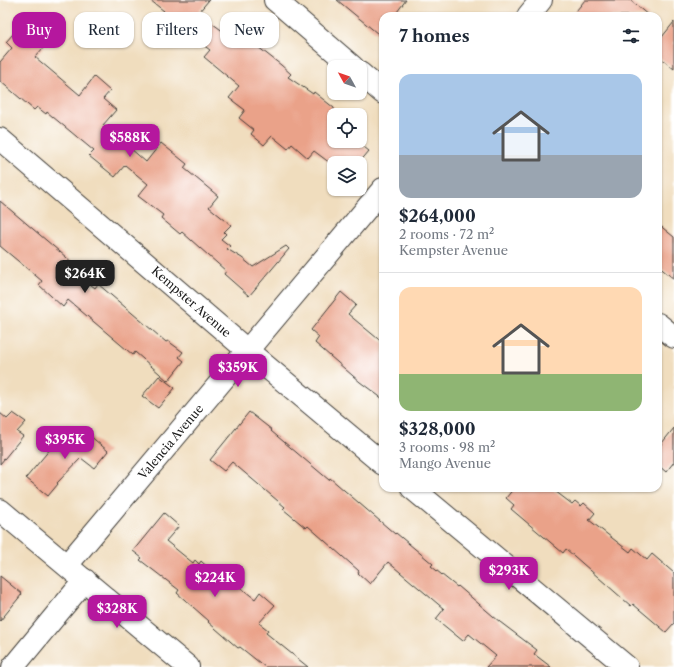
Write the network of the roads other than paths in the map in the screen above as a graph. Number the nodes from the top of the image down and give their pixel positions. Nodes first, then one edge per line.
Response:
1 (275, 0) edge
2 (541, 0) edge
3 (531, 12) edge
4 (345, 60) edge
5 (367, 79) edge
6 (379, 90) edge
7 (0, 139) edge
8 (379, 194) edge
9 (662, 327) edge
10 (674, 337) edge
11 (248, 351) junction
12 (379, 461) edge
13 (417, 492) edge
14 (0, 510) edge
15 (67, 565) junction
16 (85, 580) junction
17 (13, 667) edge
18 (188, 667) edge
19 (627, 667) edge

1 - 4 street
2 - 3 street
5 - 6 street
7 - 11 street, Kempster Avenue
8 - 11 street, Valencia Avenue
9 - 10 street
11 - 12 street, Kempster Avenue
11 - 15 street, Valencia Avenue
13 - 19 street
14 - 15 street
15 - 16 street
16 - 17 street
16 - 18 street

